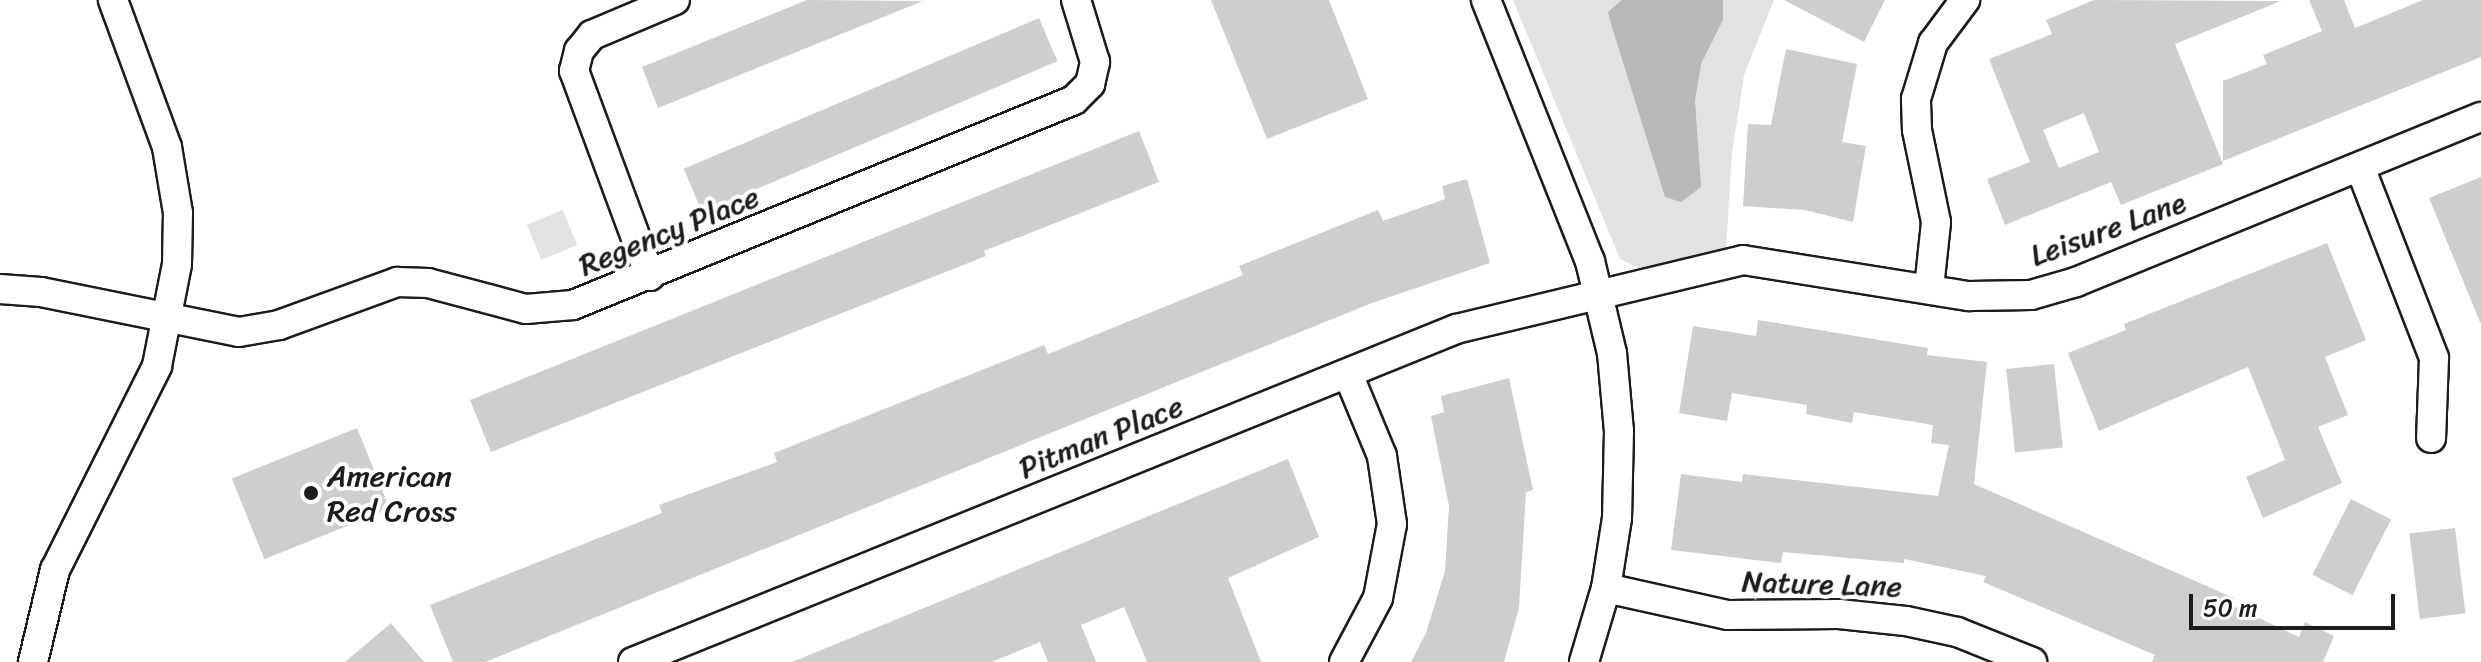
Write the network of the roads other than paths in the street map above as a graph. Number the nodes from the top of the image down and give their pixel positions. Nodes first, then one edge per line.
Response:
1 (113, 0) edge
2 (675, 0) edge
3 (1076, 0) edge
4 (1486, 0) edge
5 (1965, 0) edge
6 (2481, 117) edge
7 (2360, 167) junction
8 (650, 276) junction
9 (1929, 288) junction
10 (0, 289) edge
11 (1600, 294) junction
12 (169, 316) junction
13 (1348, 374) junction
14 (2431, 438) dead end
15 (1606, 588) junction
16 (33, 662) edge
17 (633, 662) edge
18 (1344, 662) edge
19 (1584, 662) edge
20 (2032, 662) edge

1 - 12 street
2 - 8 street
3 - 8 street, Regency Place
4 - 11 street
5 - 9 street
6 - 7 street, Leisure Lane
7 - 9 street, Leisure Lane
7 - 14 street
8 - 12 street, Regency Place
9 - 11 street, Leisure Lane
10 - 12 street, Regency Place
11 - 13 street, Pitman Place
11 - 15 street
12 - 16 street
13 - 17 street, Pitman Place
13 - 18 street
15 - 19 street
15 - 20 street, Nature Lane

